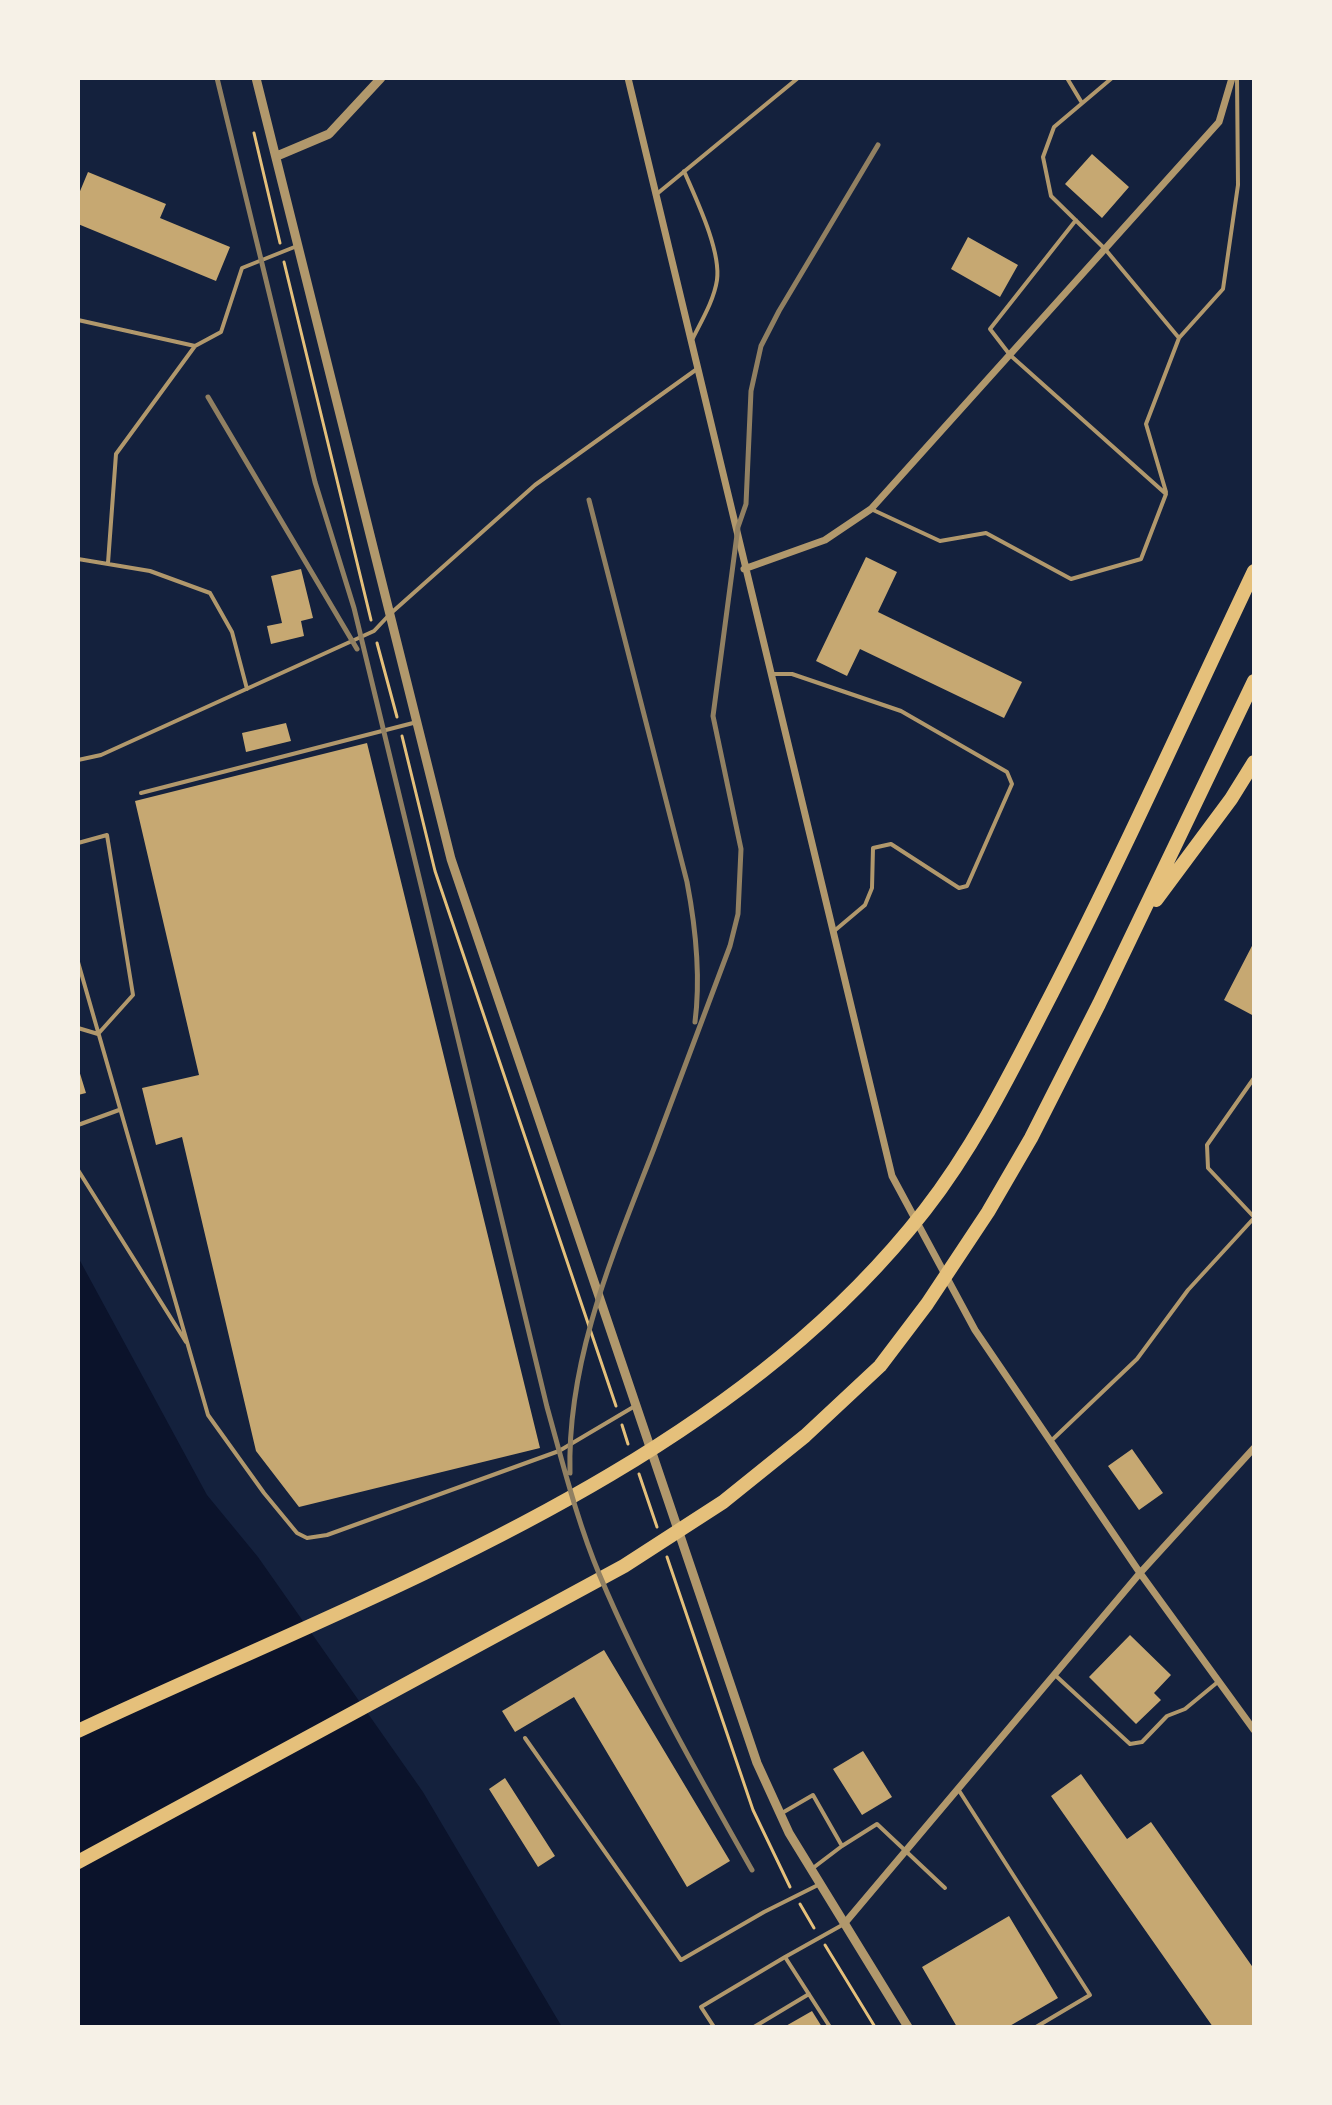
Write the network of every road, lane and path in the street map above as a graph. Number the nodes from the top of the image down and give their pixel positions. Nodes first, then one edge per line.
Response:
1 (256, 78) edge
2 (381, 78) edge
3 (628, 78) edge
4 (798, 78) edge
5 (1067, 78) edge
6 (1112, 78) edge
7 (1235, 78) edge
8 (1082, 104) junction
9 (277, 156) junction
10 (684, 171) junction
11 (657, 194) junction
12 (1076, 220) junction
13 (299, 245) junction
14 (1105, 249) junction
15 (78, 320) edge
16 (1179, 338) junction
17 (692, 339) junction
18 (195, 346) junction
19 (1010, 355) junction
20 (699, 368) junction
21 (1166, 494) junction
22 (871, 509) junction
23 (78, 559) edge
24 (108, 563) junction
25 (744, 569) junction
26 (1254, 571) edge
27 (390, 614) junction
28 (770, 674) junction
29 (1254, 681) edge
30 (247, 689) junction
31 (417, 722) junction
32 (78, 760) edge
33 (1254, 762) edge
34 (141, 793) dead end
35 (78, 843) edge
36 (1136, 926) junction
37 (833, 932) junction
38 (78, 962) edge
39 (78, 1028) edge
40 (98, 1034) junction
41 (1254, 1078) edge
42 (119, 1110) junction
43 (78, 1125) edge
44 (78, 1170) edge
45 (1254, 1217) edge
46 (190, 1347) junction
47 (635, 1406) junction
48 (1051, 1441) junction
49 (1254, 1448) edge
50 (1140, 1573) junction
51 (1054, 1674) junction
52 (1219, 1681) junction
53 (1254, 1730) edge
54 (78, 1731) edge
55 (525, 1738) dead end
56 (958, 1789) junction
57 (780, 1814) junction
58 (842, 1846) junction
59 (906, 1851) junction
60 (78, 1862) edge
61 (811, 1870) junction
62 (820, 1884) junction
63 (945, 1888) dead end
64 (844, 1924) junction
65 (785, 1957) junction
66 (809, 1994) junction
67 (714, 2027) edge
68 (754, 2027) edge
69 (830, 2027) edge
70 (908, 2027) edge
71 (1036, 2027) edge

1 - 9 street
2 - 9 street
3 - 11 street
4 - 10 lane
5 - 8 lane
6 - 8 lane
7 - 14 street
7 - 16 lane
8 - 12 lane
9 - 13 street
10 - 11 lane
10 - 17 lane
11 - 17 street
12 - 14 lane
12 - 19 lane
13 - 18 lane
13 - 27 street
14 - 16 lane
14 - 19 street
15 - 18 lane
16 - 21 lane
17 - 20 street
18 - 24 lane
19 - 21 lane
19 - 22 street
20 - 25 street
20 - 27 lane
21 - 22 lane
22 - 25 street
23 - 24 lane
24 - 30 lane
25 - 28 street
26 - 54 highway
27 - 30 lane
27 - 31 street
28 - 37 street
28 - 37 lane
29 - 36 highway
30 - 32 lane
31 - 34 lane
31 - 47 street
33 - 36 highway
35 - 40 lane
36 - 60 highway
37 - 48 street
38 - 40 lane
39 - 40 lane
40 - 42 lane
41 - 45 lane
42 - 43 lane
42 - 46 lane
44 - 46 lane
45 - 48 lane
46 - 47 lane
47 - 57 street
48 - 50 street
49 - 50 street
50 - 51 street
50 - 52 street
51 - 52 lane
51 - 56 street
52 - 53 street
55 - 62 lane
56 - 59 street
56 - 71 lane
57 - 58 lane
57 - 61 street
58 - 59 lane
58 - 61 lane
59 - 63 lane
59 - 64 street
61 - 62 street
62 - 64 street
64 - 65 lane
64 - 70 street
65 - 66 lane
65 - 67 lane
66 - 68 lane
66 - 69 lane

